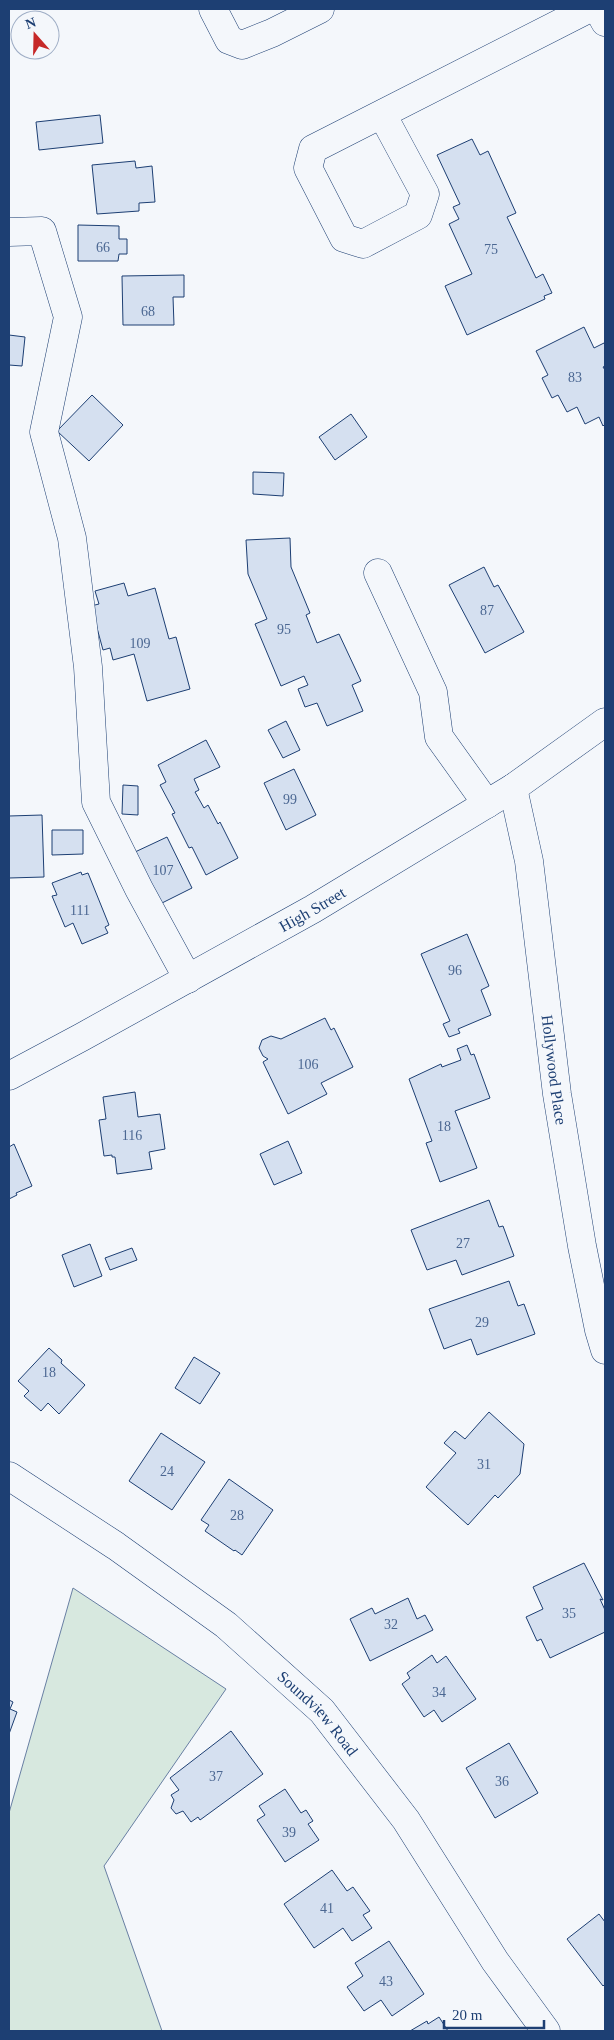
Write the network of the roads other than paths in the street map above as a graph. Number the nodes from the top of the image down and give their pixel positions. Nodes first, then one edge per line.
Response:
1 (213, 9) edge
2 (320, 9) edge
3 (588, 9) edge
4 (598, 9) edge
5 (605, 22) edge
6 (382, 114) junction
7 (9, 232) edge
8 (378, 573) dead end
9 (605, 722) edge
10 (513, 788) junction
11 (487, 804) junction
12 (188, 979) junction
13 (9, 1076) edge
14 (605, 1350) edge
15 (9, 1476) edge
16 (546, 2031) edge

1 - 2 street
3 - 6 street
4 - 5 street
6 - 6 street
7 - 12 street
8 - 11 street
9 - 10 street, High Street
10 - 11 street, High Street
10 - 14 street, Hollywood Place
11 - 12 street, High Street
12 - 13 street, High Street
15 - 16 street, Soundview Road

